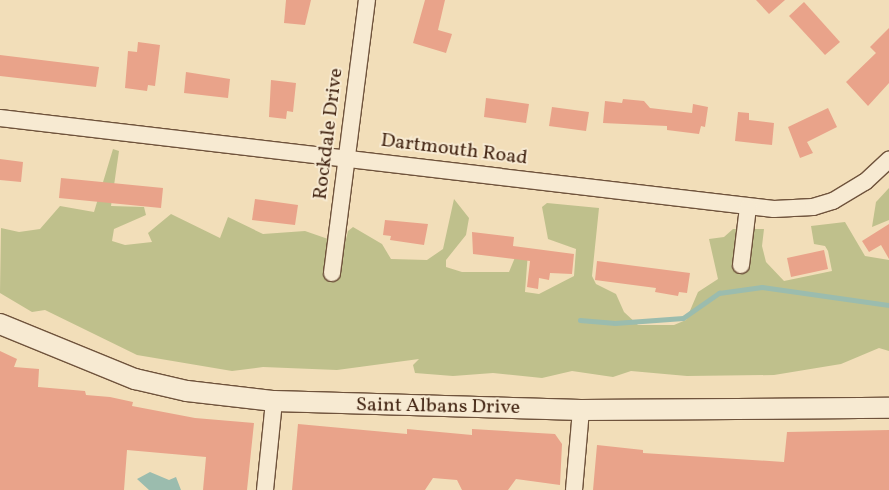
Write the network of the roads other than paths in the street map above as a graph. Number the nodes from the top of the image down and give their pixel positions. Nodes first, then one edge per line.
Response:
1 (367, 0) edge
2 (0, 118) edge
3 (346, 159) junction
4 (889, 160) edge
5 (748, 207) junction
6 (741, 265) dead end
7 (332, 273) dead end
8 (0, 324) edge
9 (274, 401) junction
10 (889, 408) edge
11 (581, 410) junction
12 (265, 490) edge
13 (574, 490) edge

1 - 3 street, Rockdale Drive
2 - 3 street, Dartmouth Road
3 - 5 street, Dartmouth Road
3 - 7 street, Rockdale Drive
4 - 5 street, Dartmouth Road
5 - 6 street
8 - 9 street, Saint Albans Drive
9 - 11 street, Saint Albans Drive
9 - 12 street
10 - 11 street, Saint Albans Drive
11 - 13 street

